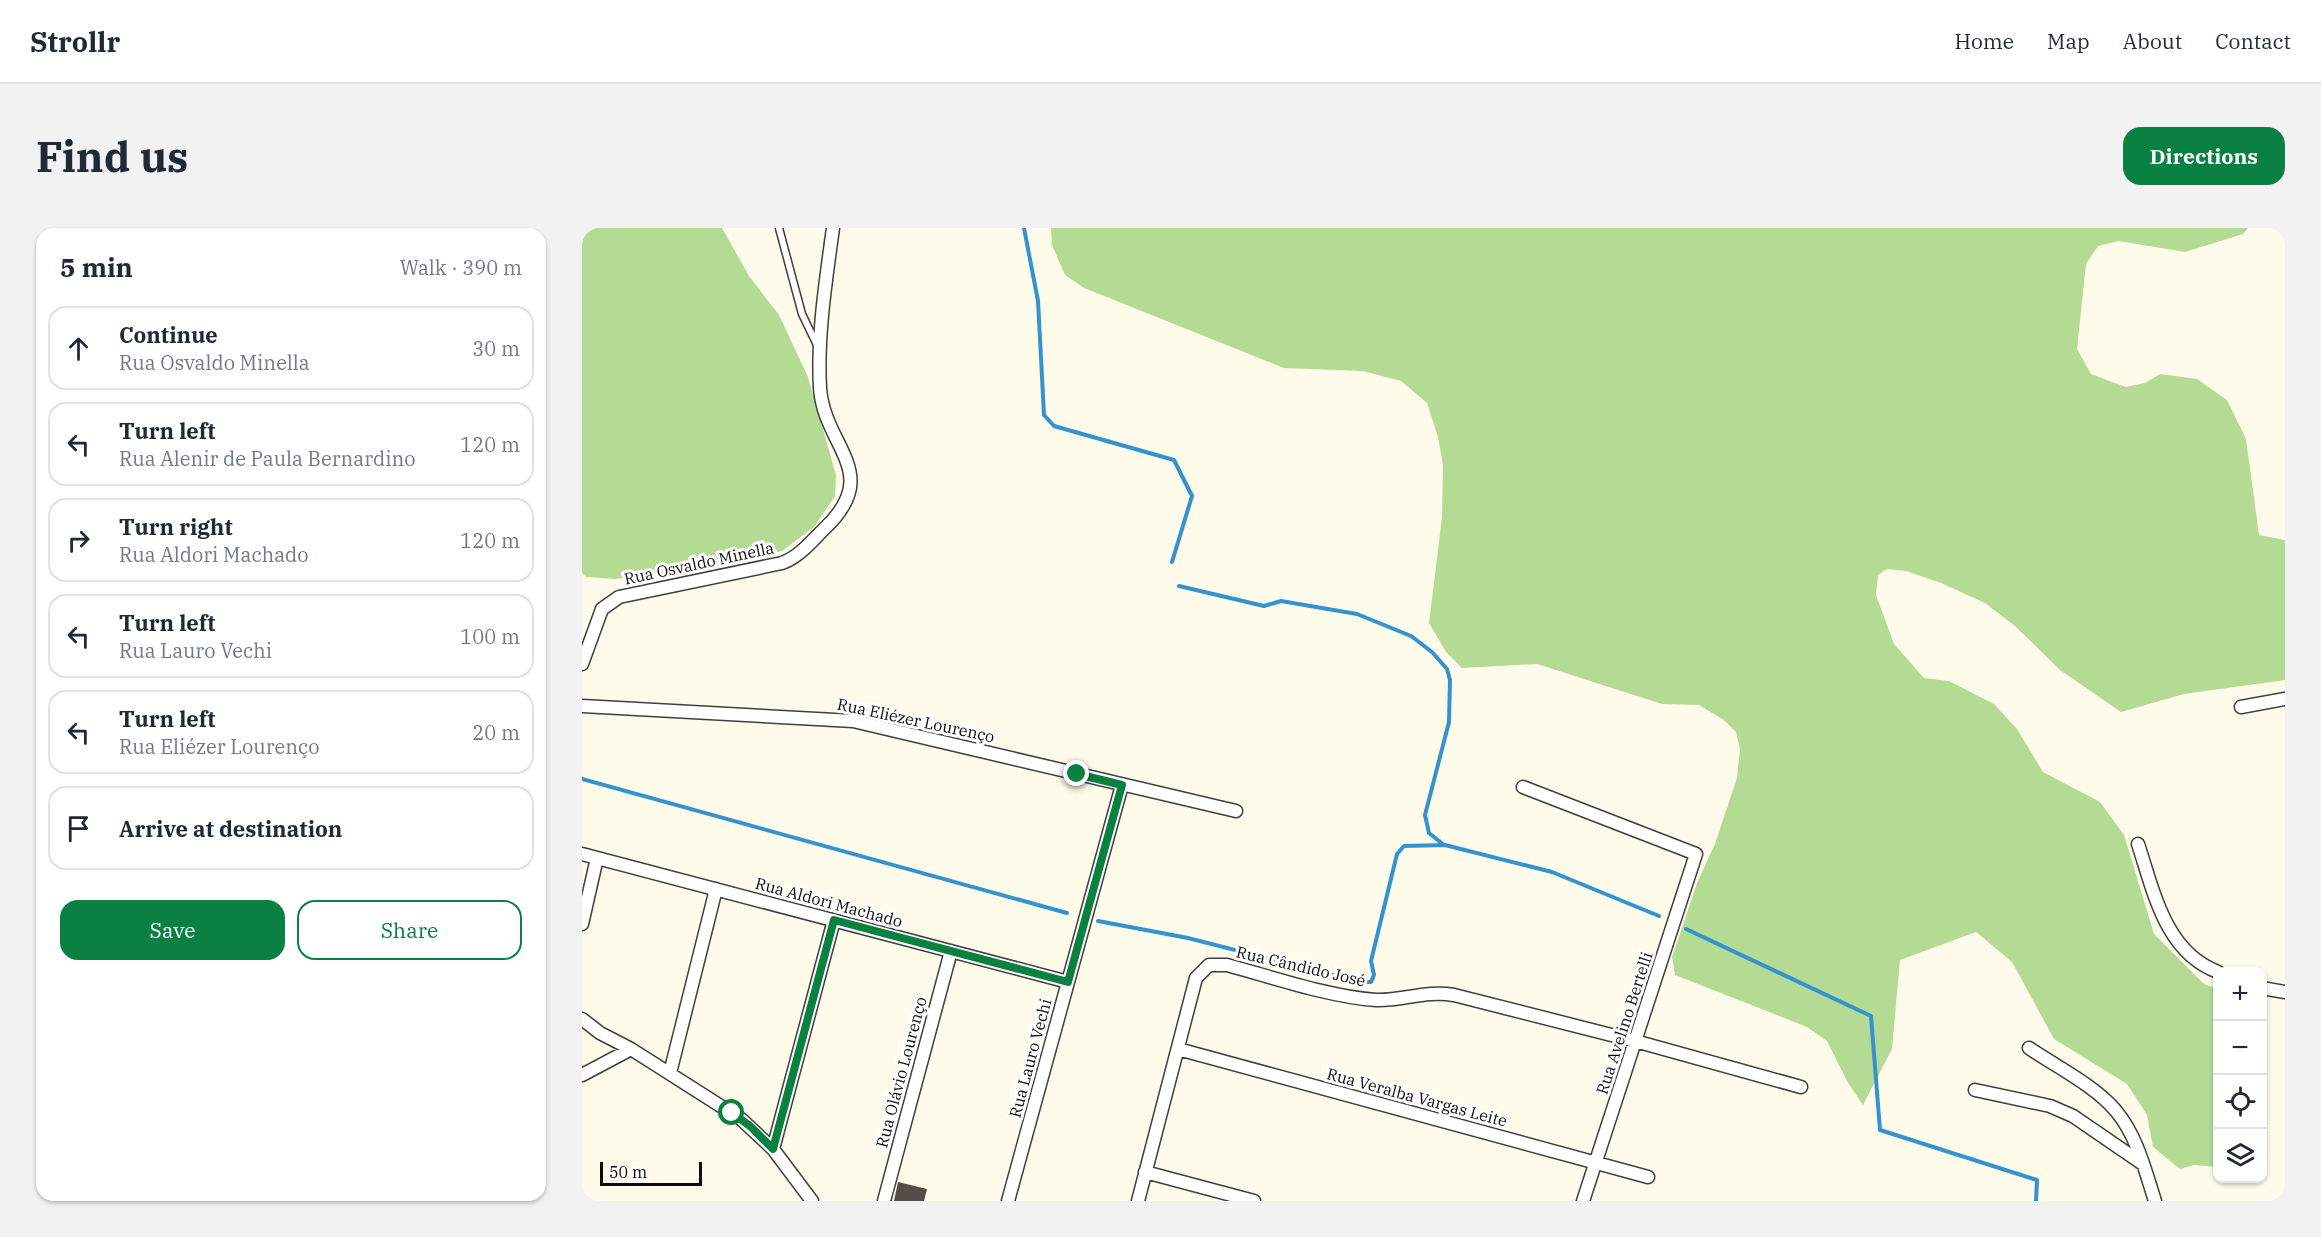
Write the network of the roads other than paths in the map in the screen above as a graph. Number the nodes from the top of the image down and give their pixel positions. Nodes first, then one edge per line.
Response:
1 (779, 228) edge
2 (833, 228) edge
3 (821, 354) junction
4 (585, 644) edge
5 (582, 664) edge
6 (2285, 699) edge
7 (582, 706) edge
8 (2241, 707) dead end
9 (1122, 785) junction
10 (1523, 787) dead end
11 (1236, 811) dead end
12 (2138, 844) dead end
13 (582, 854) edge
14 (597, 858) junction
15 (716, 889) junction
16 (834, 920) junction
17 (582, 924) edge
18 (951, 951) junction
19 (2213, 970) edge
20 (1068, 982) junction
21 (2267, 989) edge
22 (2285, 993) edge
23 (582, 1019) edge
24 (1635, 1041) junction
25 (2028, 1048) dead end
26 (631, 1049) junction
27 (1178, 1049) junction
28 (670, 1073) junction
29 (582, 1075) edge
30 (1801, 1087) dead end
31 (1975, 1090) dead end
32 (773, 1149) junction
33 (1595, 1163) junction
34 (2143, 1164) junction
35 (1145, 1172) junction
36 (1648, 1177) dead end
37 (812, 1201) edge
38 (884, 1201) edge
39 (1008, 1201) edge
40 (1138, 1201) edge
41 (1254, 1201) edge
42 (1583, 1201) edge
43 (2155, 1201) edge

1 - 3 lane
2 - 3 street, Rua Osvaldo Minella
3 - 4 street, Rua Osvaldo Minella
4 - 5 street, Rua Osvaldo Minella
6 - 8 street
7 - 9 street, Rua Eliézer Lourenço
9 - 11 street, Rua Eliézer Lourenço
9 - 20 street, Rua Lauro Vechi
10 - 24 street, Rua Avelino Bertelli
12 - 19 street
13 - 14 street, Rua Aldori Machado
14 - 15 street, Rua Aldori Machado
14 - 17 street
15 - 16 street, Rua Aldori Machado
15 - 28 street
16 - 18 street, Rua Aldori Machado
16 - 32 street
18 - 20 street, Rua Aldori Machado
18 - 38 street, Rua Olávio Lourenço
20 - 39 street, Rua Lauro Vechi
21 - 22 street
23 - 26 street
24 - 27 street, Rua Cândido José
24 - 30 street, Rua Cândido José
24 - 33 street, Rua Avelino Bertelli
25 - 34 street
26 - 28 street
26 - 29 street
27 - 33 street, Rua Veralba Vargas Leite
27 - 35 street, Rua Cândido José
28 - 32 street
31 - 34 street
32 - 37 street
33 - 36 street, Rua Veralba Vargas Leite
33 - 42 street, Rua Avelino Bertelli
34 - 43 street
35 - 40 street, Rua Cândido José
35 - 41 street

